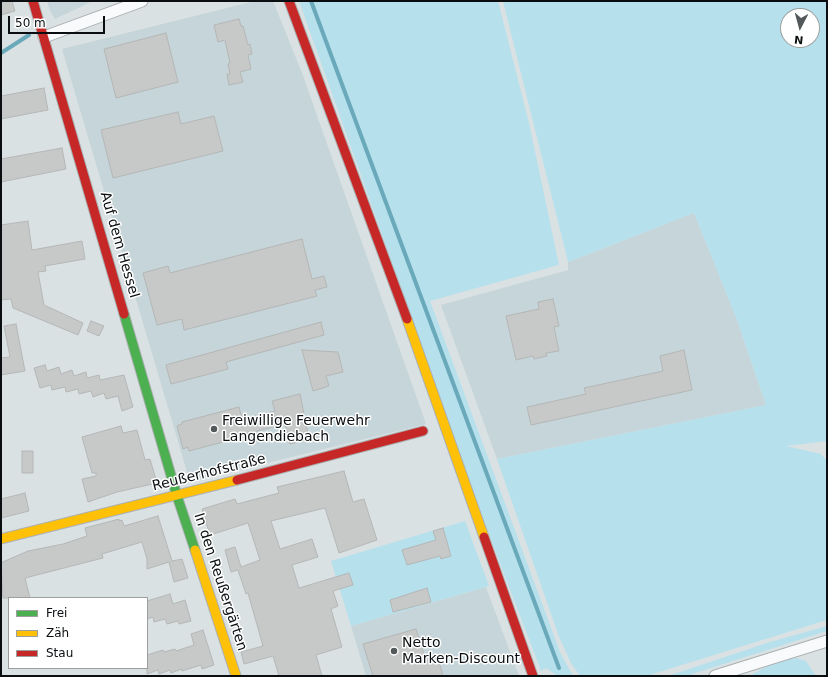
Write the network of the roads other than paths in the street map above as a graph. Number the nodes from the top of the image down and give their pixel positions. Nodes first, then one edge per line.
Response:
1 (33, 1) edge
2 (142, 1) edge
3 (289, 1) edge
4 (44, 37) junction
5 (423, 431) dead end
6 (177, 496) junction
7 (1, 539) edge
8 (827, 641) edge
9 (750, 665) junction
10 (236, 676) edge
11 (533, 676) edge
12 (715, 676) edge
13 (727, 676) edge

1 - 4 street, Auf dem Hessel
2 - 4 street
3 - 11 street
4 - 6 street, Auf dem Hessel
5 - 6 street, Reußerhofstraße
6 - 7 street, Reußerhofstraße
6 - 10 street, In den Reußergärten
8 - 9 street
9 - 12 street
9 - 13 street

